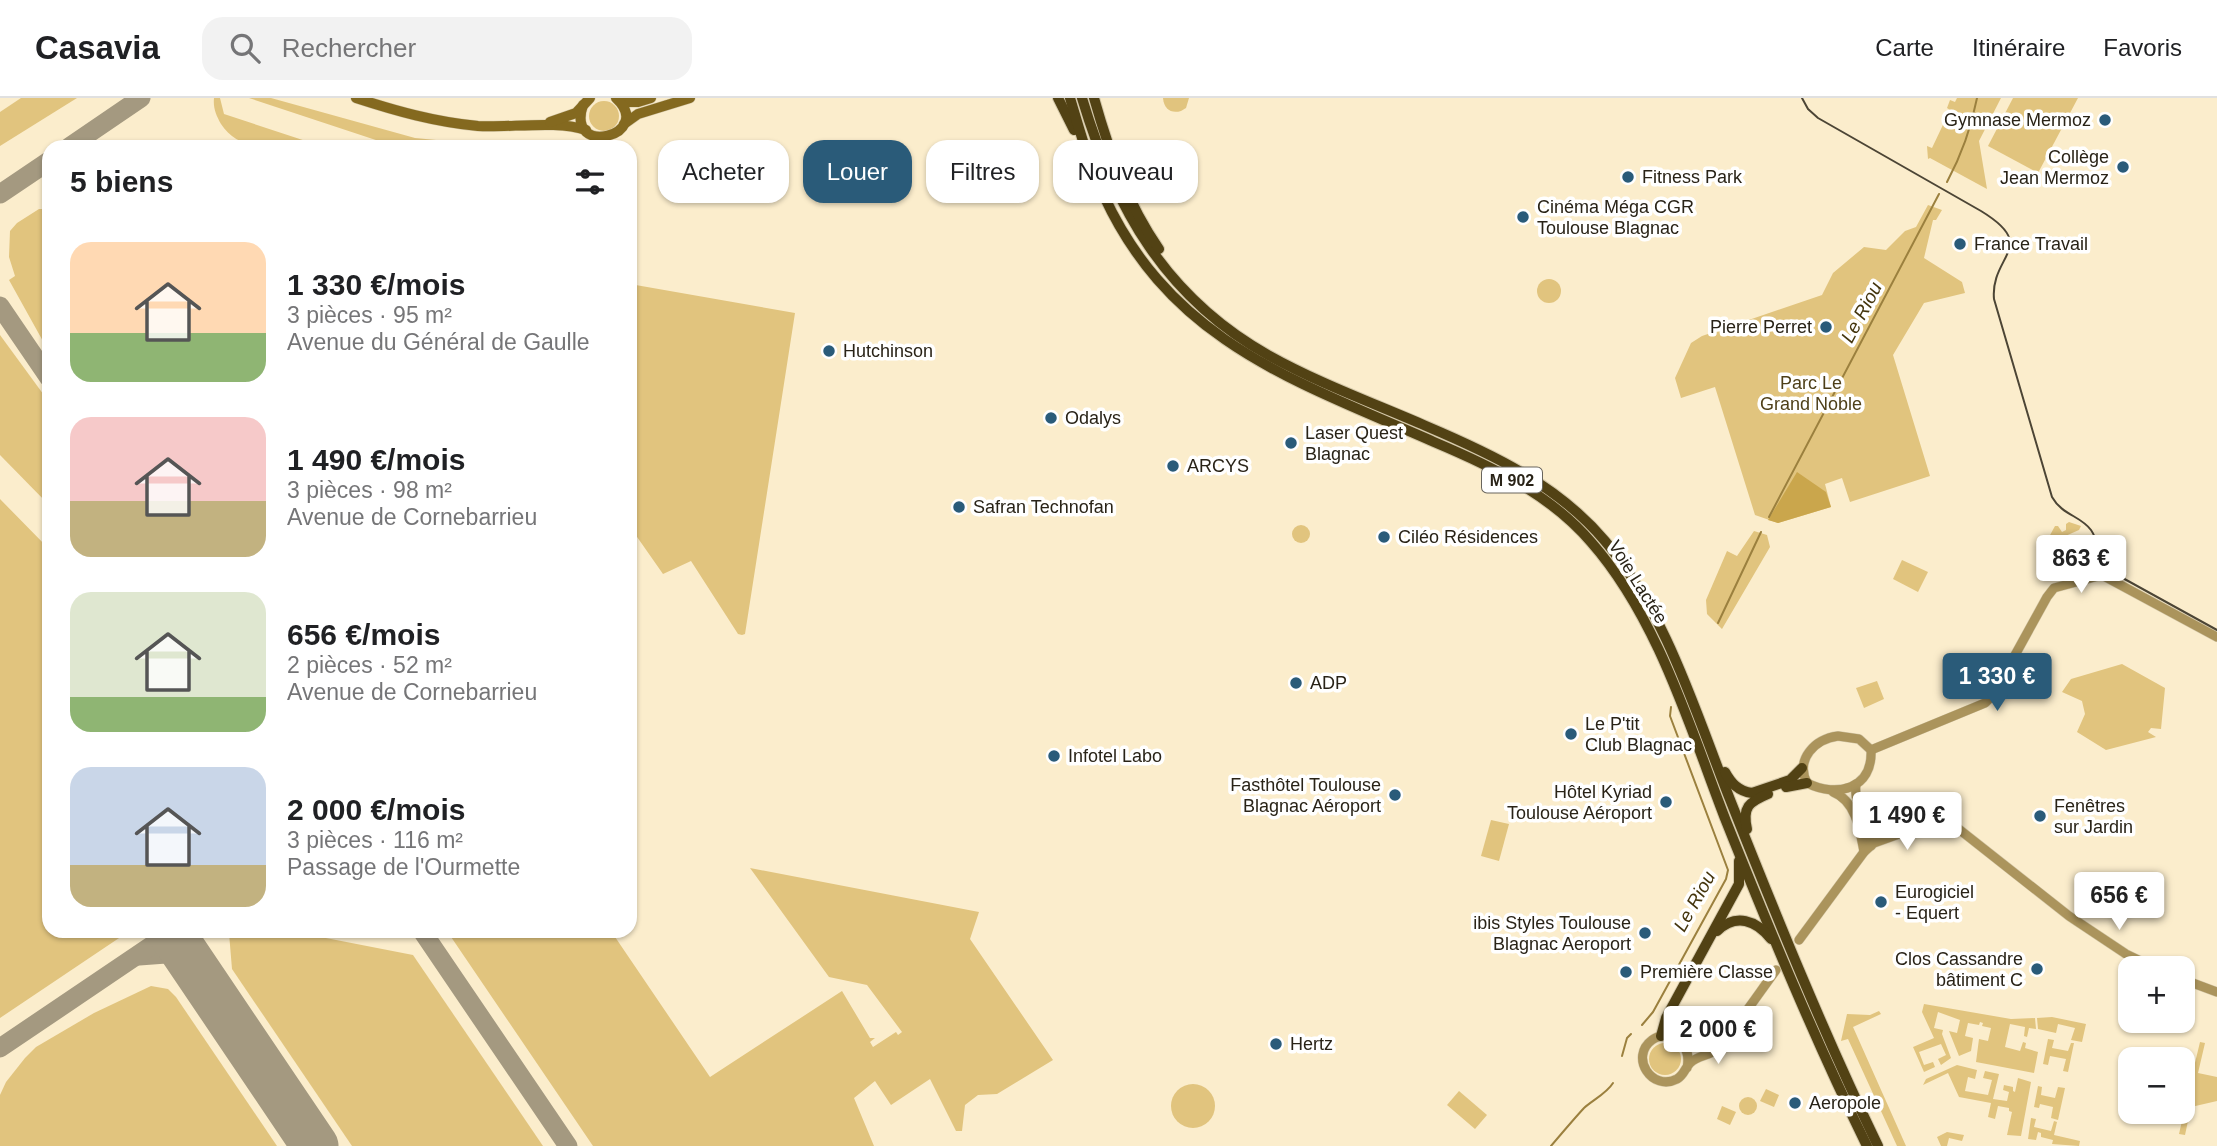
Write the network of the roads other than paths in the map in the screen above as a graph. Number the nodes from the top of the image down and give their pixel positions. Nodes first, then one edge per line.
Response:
1 (356, 98) edge
2 (651, 98) edge
3 (690, 98) edge
4 (1058, 98) edge
5 (1070, 98) edge
6 (1082, 98) edge
7 (1094, 98) edge
8 (618, 100) edge
9 (587, 102) edge
10 (624, 124) junction
11 (532, 126) junction
12 (586, 130) junction
13 (1082, 138) junction
14 (1202, 307) junction
15 (2217, 637) edge
16 (1691, 700) junction
17 (1871, 750) junction
18 (1802, 768) junction
19 (1807, 783) junction
20 (1856, 784) junction
21 (1832, 791) junction
22 (1951, 823) junction
23 (1917, 825) junction
24 (1870, 833) junction
25 (1866, 851) junction
26 (1740, 855) junction
27 (1760, 875) junction
28 (1799, 940) dead end
29 (1707, 945) junction
30 (2130, 956) edge
31 (1783, 959) junction
32 (1776, 970) dead end
33 (2195, 984) edge
34 (2217, 992) edge
35 (1670, 1013) junction
36 (1661, 1036) junction
37 (1676, 1038) junction
38 (1722, 1042) junction
39 (1686, 1048) junction
40 (1686, 1068) junction
41 (1867, 1146) edge
42 (1878, 1146) edge

1 - 11 main road
2 - 8 main road
3 - 10 main road
4 - 13 highway
5 - 13 highway, Voie Lactée / M 902
6 - 14 highway, Voie Lactée / M 902
7 - 14 highway
8 - 10 main road
9 - 11 main road
9 - 12 main road
10 - 12 main road
11 - 12 main road
13 - 26 highway, Voie Lactée / M 902
14 - 16 highway, Voie Lactée / M 902
15 - 17 street
16 - 18 highway
16 - 27 highway, Voie Lactée / M 902
17 - 18 street
17 - 20 street
18 - 19 street
19 - 21 street
19 - 27 highway
20 - 21 street
20 - 24 street
21 - 25 street
22 - 23 street
22 - 25 street
22 - 30 street
23 - 24 street
23 - 25 street
24 - 25 street
25 - 28 street
26 - 29 highway
26 - 31 highway, Voie Lactée / M 902
27 - 42 highway, Voie Lactée / M 902
29 - 31 highway
29 - 35 highway
31 - 41 highway, Voie Lactée / M 902
32 - 38 street
33 - 34 street
35 - 36 highway
35 - 37 highway
36 - 37 street
36 - 40 street
37 - 39 street
38 - 39 street
38 - 40 street
39 - 40 street

